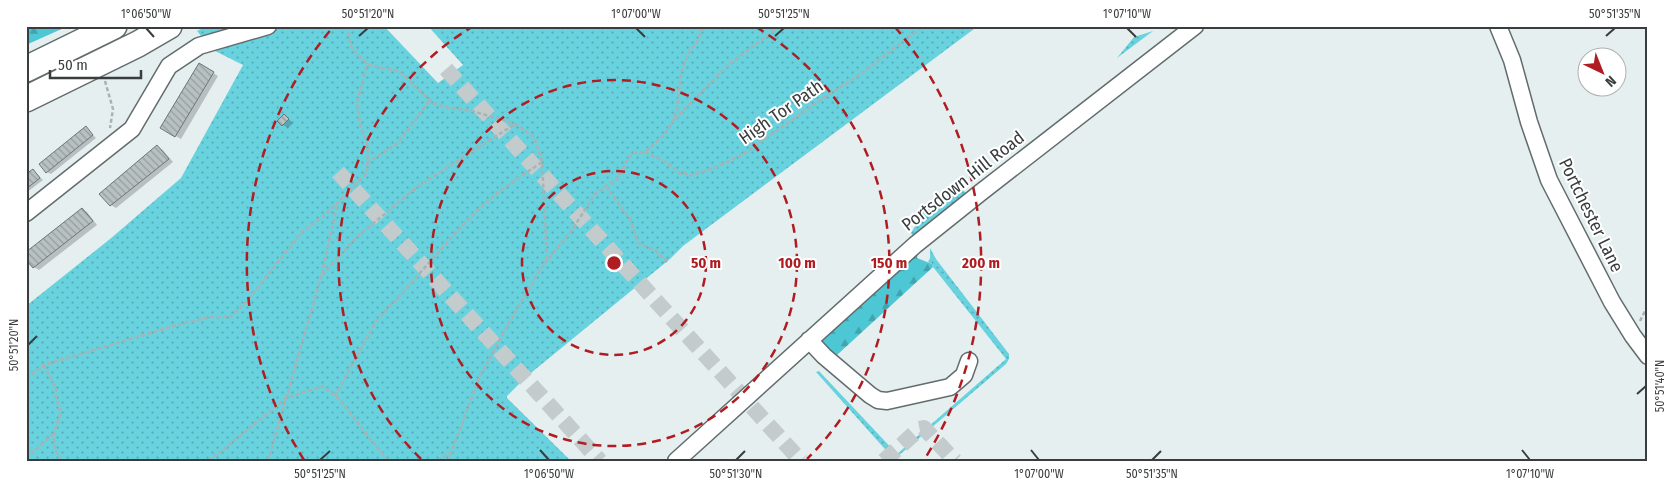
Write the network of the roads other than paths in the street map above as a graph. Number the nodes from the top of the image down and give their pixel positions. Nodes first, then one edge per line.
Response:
1 (114, 26) edge
2 (169, 26) edge
3 (268, 26) edge
4 (1195, 26) edge
5 (1498, 26) edge
6 (26, 69) edge
7 (26, 99) edge
8 (26, 212) edge
9 (809, 340) junction
10 (1648, 356) edge
11 (969, 361) dead end
12 (676, 461) edge

1 - 6 highway
2 - 7 highway
3 - 8 street
4 - 9 street, Portsdown Hill Road
5 - 10 street, Portchester Lane
9 - 11 street
9 - 12 street, Portsdown Hill Road

